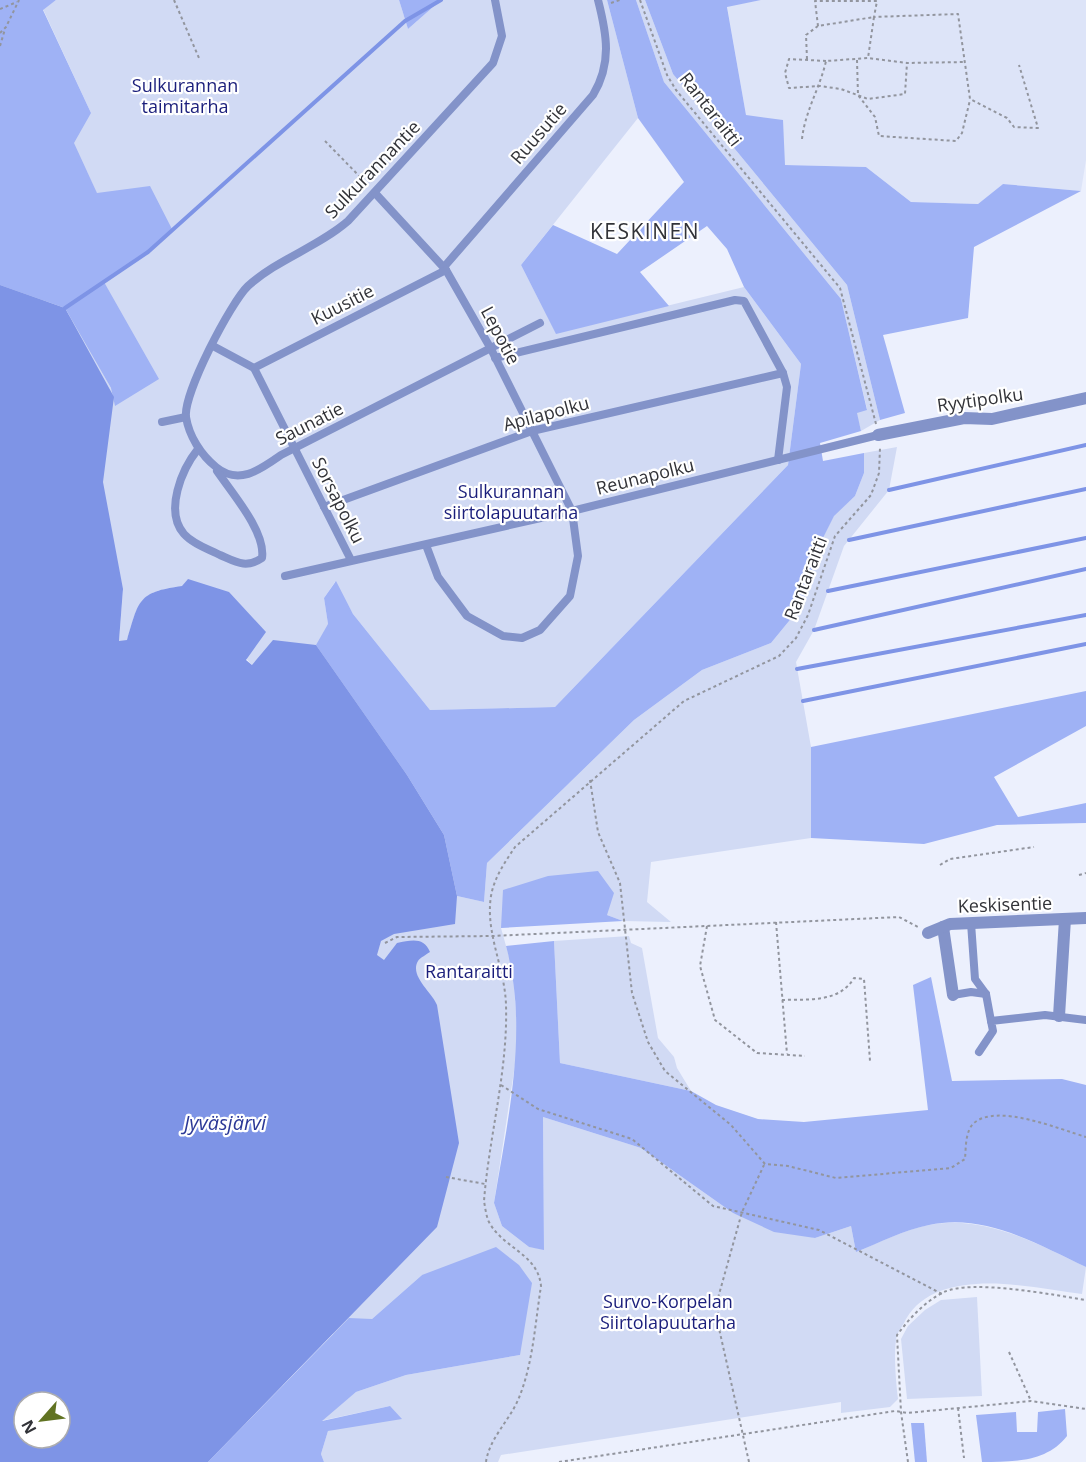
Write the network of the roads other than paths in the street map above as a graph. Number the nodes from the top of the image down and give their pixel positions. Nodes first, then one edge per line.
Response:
1 (495, 0) edge
2 (598, 0) edge
3 (375, 193) junction
4 (445, 269) junction
5 (540, 323) dead end
6 (213, 346) junction
7 (493, 353) junction
8 (254, 368) junction
9 (783, 373) junction
10 (189, 394) joint
11 (1086, 398) edge
12 (186, 417) junction
13 (162, 422) dead end
14 (532, 431) junction
15 (878, 435) joint
16 (294, 448) junction
17 (198, 449) junction
18 (778, 460) junction
19 (214, 466) junction
20 (324, 507) junction
21 (572, 511) junction
22 (426, 544) junction
23 (351, 560) junction
24 (285, 576) dead end
25 (1086, 918) edge
26 (1065, 919) junction
27 (971, 923) junction
28 (943, 927) junction
29 (928, 933) road end
30 (953, 994) joint
31 (986, 994) junction
32 (1059, 1016) junction
33 (1086, 1020) edge
34 (991, 1021) junction
35 (979, 1052) dead end

1 - 3 lane, Sulkurannantie
2 - 4 lane, Ruusutie
3 - 4 lane, Lepotie
3 - 6 lane, Sulkurannantie
4 - 7 lane, Lepotie
4 - 8 lane, Kuusitie
5 - 7 lane
6 - 8 lane
6 - 10 lane, Sulkurannantie
7 - 9 lane, Saunatie
7 - 14 lane, Lepotie
7 - 16 lane, Saunatie
8 - 16 lane, Sorsapolku
9 - 14 lane, Apilapolku
9 - 18 lane
10 - 12 lane, Saunatie
11 - 15 street, Ryytipolku
12 - 13 lane
12 - 17 lane, Saunatie
14 - 20 lane, Apilapolku
14 - 21 lane, Lepotie
15 - 18 lane, Reunapolku
16 - 19 lane, Saunatie
16 - 20 lane, Sorsapolku
17 - 19 lane, Saunatie
17 - 19 lane
18 - 21 lane, Reunapolku
20 - 23 lane, Sorsapolku
21 - 22 lane, Reunapolku
21 - 22 lane, Lepotie
22 - 23 lane, Reunapolku
23 - 24 lane, Reunapolku
25 - 26 street, Keskisentie
26 - 27 street, Keskisentie
26 - 32 street
27 - 28 street, Keskisentie
27 - 31 lane
28 - 29 street, Keskisentie
28 - 30 street
30 - 31 lane
31 - 34 lane
32 - 33 lane
32 - 34 lane
34 - 35 lane

